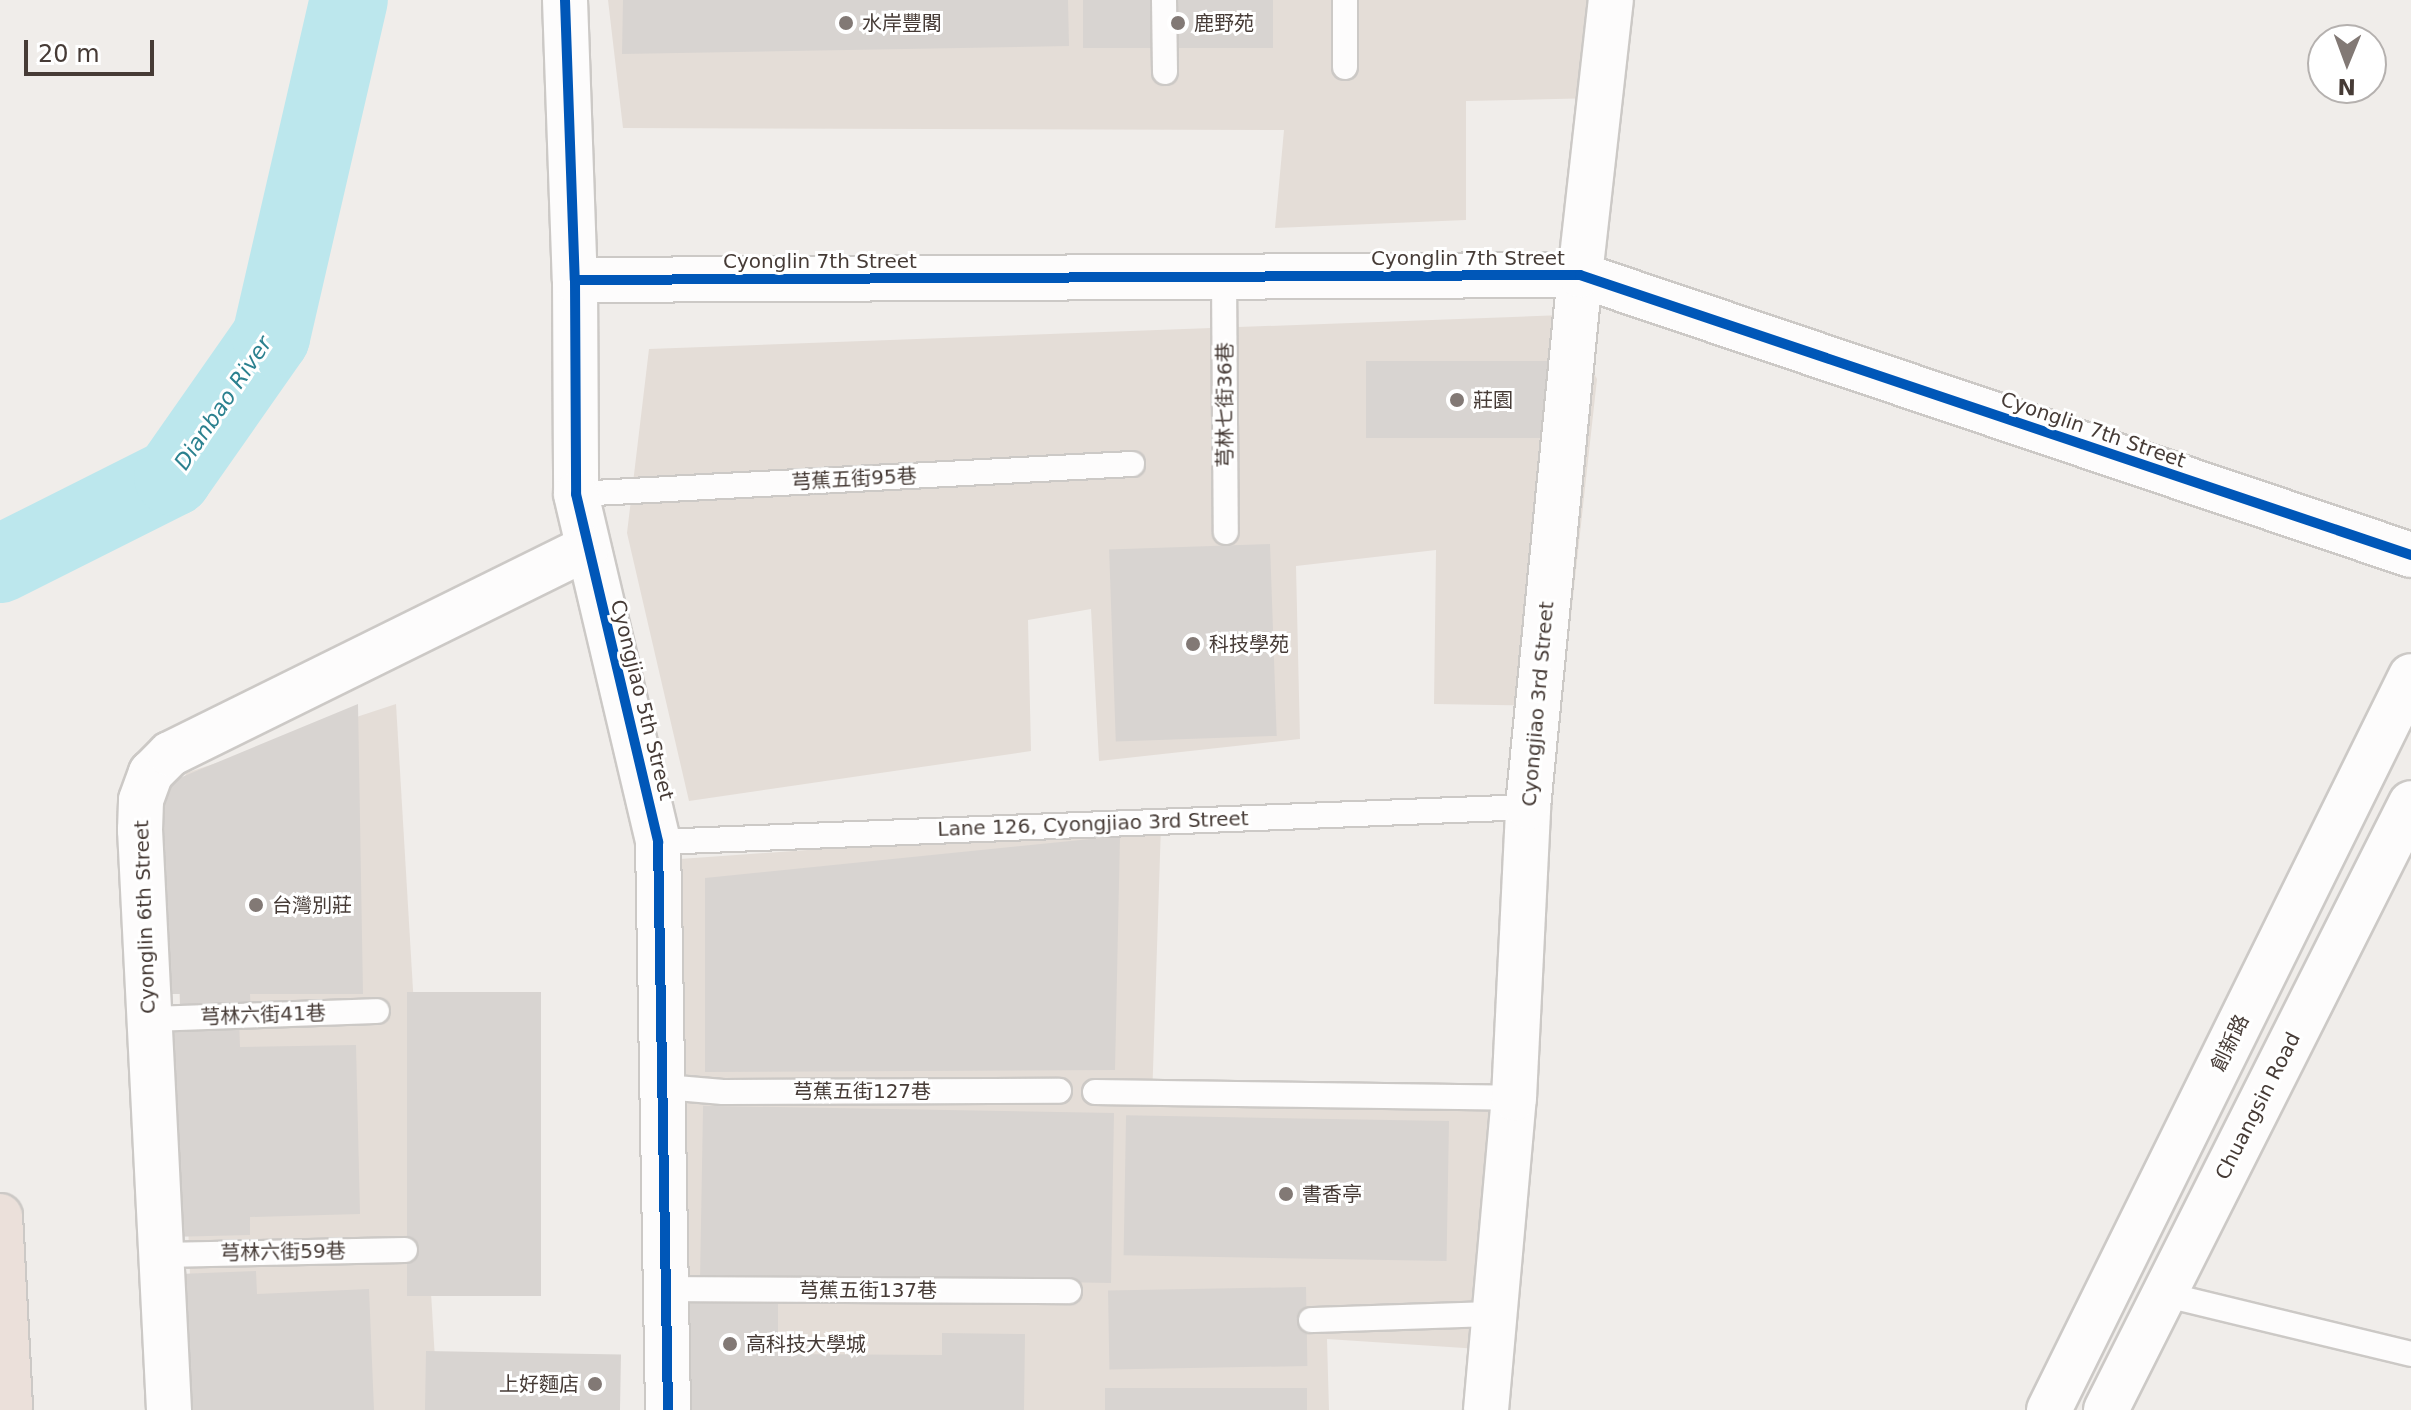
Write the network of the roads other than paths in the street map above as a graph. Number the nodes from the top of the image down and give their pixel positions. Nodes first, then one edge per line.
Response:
1 (565, 0) edge
2 (1164, 0) edge
3 (1345, 0) edge
4 (1611, 0) edge
5 (1345, 67) dead end
6 (1165, 72) dead end
7 (1580, 275) junction
8 (1224, 277) junction
9 (575, 280) junction
10 (1132, 464) dead end
11 (576, 494) junction
12 (1226, 532) dead end
13 (587, 548) junction
14 (2411, 555) edge
15 (2411, 676) edge
16 (2411, 803) edge
17 (1528, 807) junction
18 (658, 842) junction
19 (377, 1011) dead end
20 (149, 1019) junction
21 (665, 1087) junction
22 (1059, 1091) dead end
23 (1095, 1092) dead end
24 (1514, 1098) junction
25 (0, 1216) edge
26 (405, 1250) dead end
27 (162, 1255) junction
28 (667, 1289) junction
29 (1069, 1291) dead end
30 (2163, 1294) junction
31 (1494, 1314) junction
32 (1311, 1320) dead end
33 (2411, 1354) edge
34 (10, 1410) edge
35 (169, 1410) edge
36 (668, 1410) edge
37 (1486, 1410) edge
38 (2049, 1410) edge
39 (2106, 1410) edge

1 - 9 street, Cyongjiao 5th Street
2 - 6 lane
3 - 5 lane
4 - 7 street, Cyongjiao 3rd Street
7 - 8 street, Cyonglin 7th Street
7 - 14 street, Cyonglin 7th Street
7 - 17 street, Cyongjiao 3rd Street
8 - 9 street, Cyonglin 7th Street
8 - 12 lane, 芎林七街36巷
9 - 11 street, Cyongjiao 5th Street
10 - 11 lane, 芎蕉五街95巷
11 - 13 street, Cyongjiao 5th Street
13 - 18 street, Cyongjiao 5th Street
13 - 20 street, Cyonglin 6th Street
15 - 38 street, 創新路
16 - 30 street, Chuangsin Road
17 - 18 lane, Lane 126, Cyongjiao 3rd Street
17 - 24 street, Cyongjiao 3rd Street
18 - 21 street, Cyongjiao 5th Street
19 - 20 lane, 芎林六街41巷
20 - 27 street, Cyonglin 6th Street
21 - 22 lane, 芎蕉五街127巷
21 - 28 street, Cyongjiao 5th Street
23 - 24 lane
24 - 31 street, Cyongjiao 3rd Street
25 - 34 highway
26 - 27 lane, 芎林六街59巷
27 - 35 street, Cyonglin 6th Street
28 - 29 lane, 芎蕉五街137巷
28 - 36 street, Cyongjiao 5th Street
30 - 33 lane
30 - 39 street, Chuangsin Road
31 - 32 lane
31 - 37 street, Cyongjiao 3rd Street

